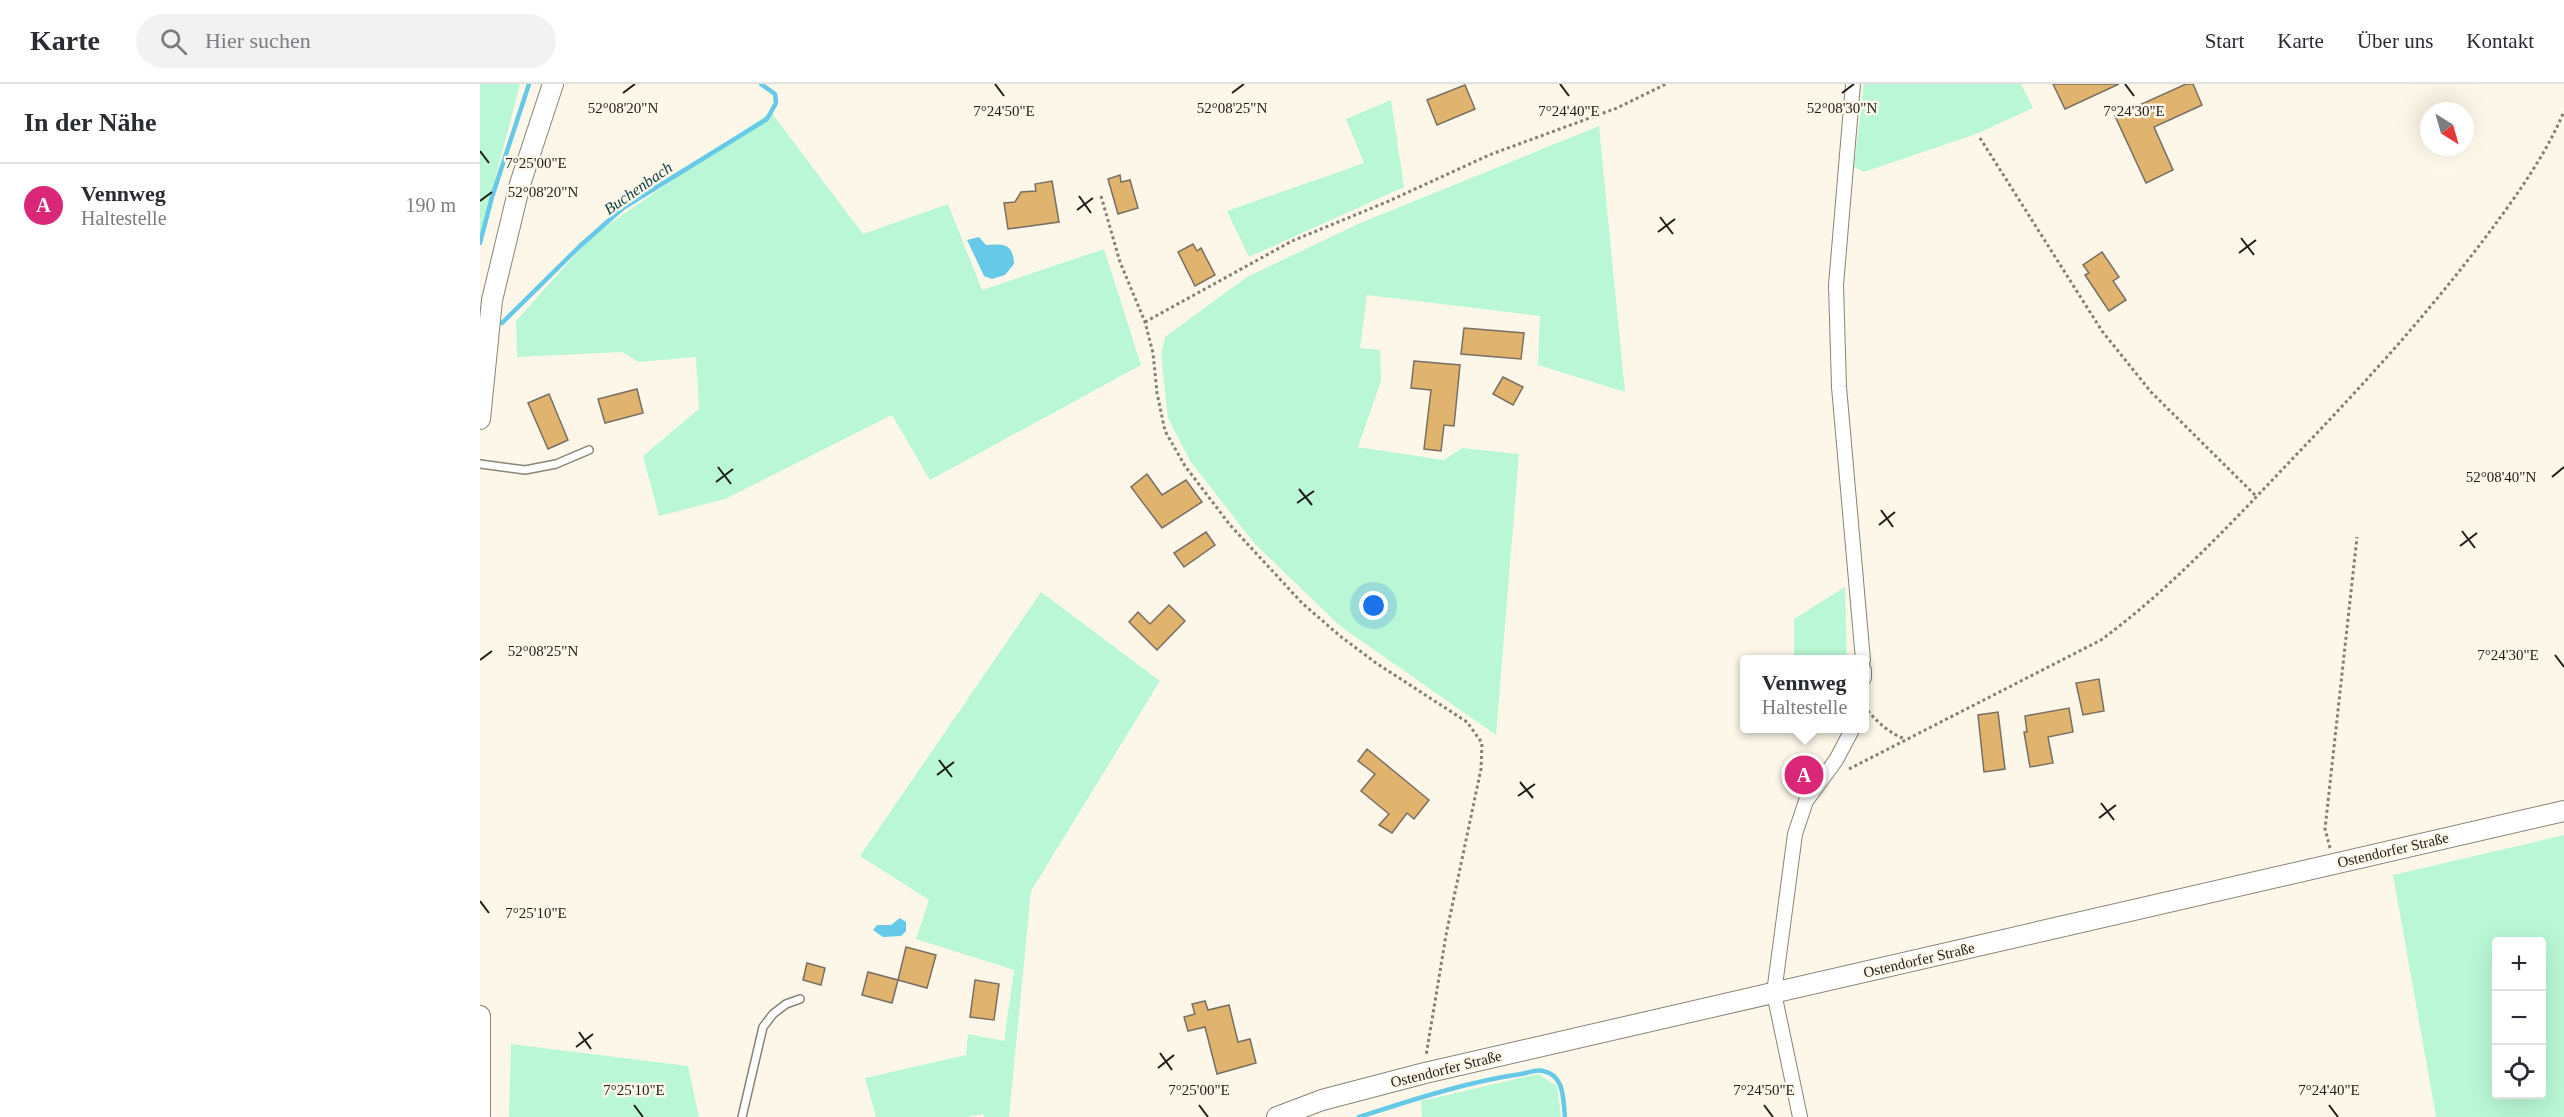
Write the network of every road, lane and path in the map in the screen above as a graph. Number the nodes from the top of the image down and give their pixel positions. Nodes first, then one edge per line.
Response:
1 (553, 84) edge
2 (1666, 84) edge
3 (1853, 84) edge
4 (2564, 111) edge
5 (1980, 138) dead end
6 (1101, 196) dead end
7 (1145, 322) junction
8 (480, 418) edge
9 (589, 450) dead end
10 (480, 464) edge
11 (2257, 497) junction
12 (2357, 537) dead end
13 (1863, 655) edge
14 (1869, 711) edge
15 (1851, 733) edge
16 (1905, 739) junction
17 (1848, 770) dead end
18 (2564, 811) edge
19 (2333, 864) junction
20 (1774, 993) junction
21 (800, 999) dead end
22 (480, 1016) edge
23 (1425, 1073) junction
24 (480, 1115) edge
25 (742, 1117) edge
26 (1277, 1117) edge
27 (1800, 1117) edge

1 - 8 main road
2 - 7 path
3 - 13 street
4 - 11 path
5 - 11 path
6 - 7 path
7 - 23 path
9 - 10 lane
11 - 16 path
12 - 19 path
14 - 16 path
15 - 20 street
16 - 17 path
18 - 19 main road, Ostendorfer Straße
19 - 20 main road, Ostendorfer Straße
20 - 23 main road, Ostendorfer Straße
20 - 27 street
21 - 25 lane
22 - 24 main road
23 - 26 main road, Ostendorfer Straße

